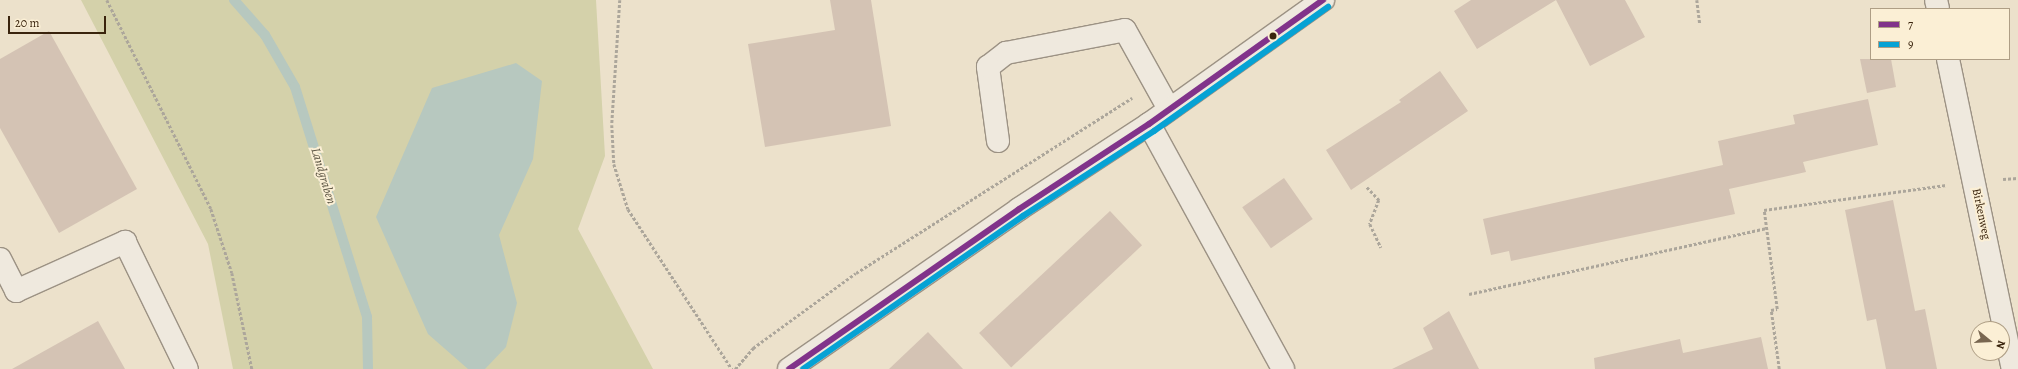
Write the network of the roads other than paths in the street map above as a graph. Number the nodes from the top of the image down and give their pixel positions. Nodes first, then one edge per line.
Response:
1 (1323, 0) edge
2 (1948, 60) edge
3 (1169, 109) junction
4 (1149, 124) junction
5 (998, 141) dead end
6 (0, 259) edge
7 (187, 369) edge
8 (789, 369) edge
9 (1283, 369) edge
10 (2013, 369) edge

1 - 3 street
2 - 10 street, Birkenweg
3 - 4 street
3 - 5 street
4 - 8 street
4 - 9 street
6 - 7 street

